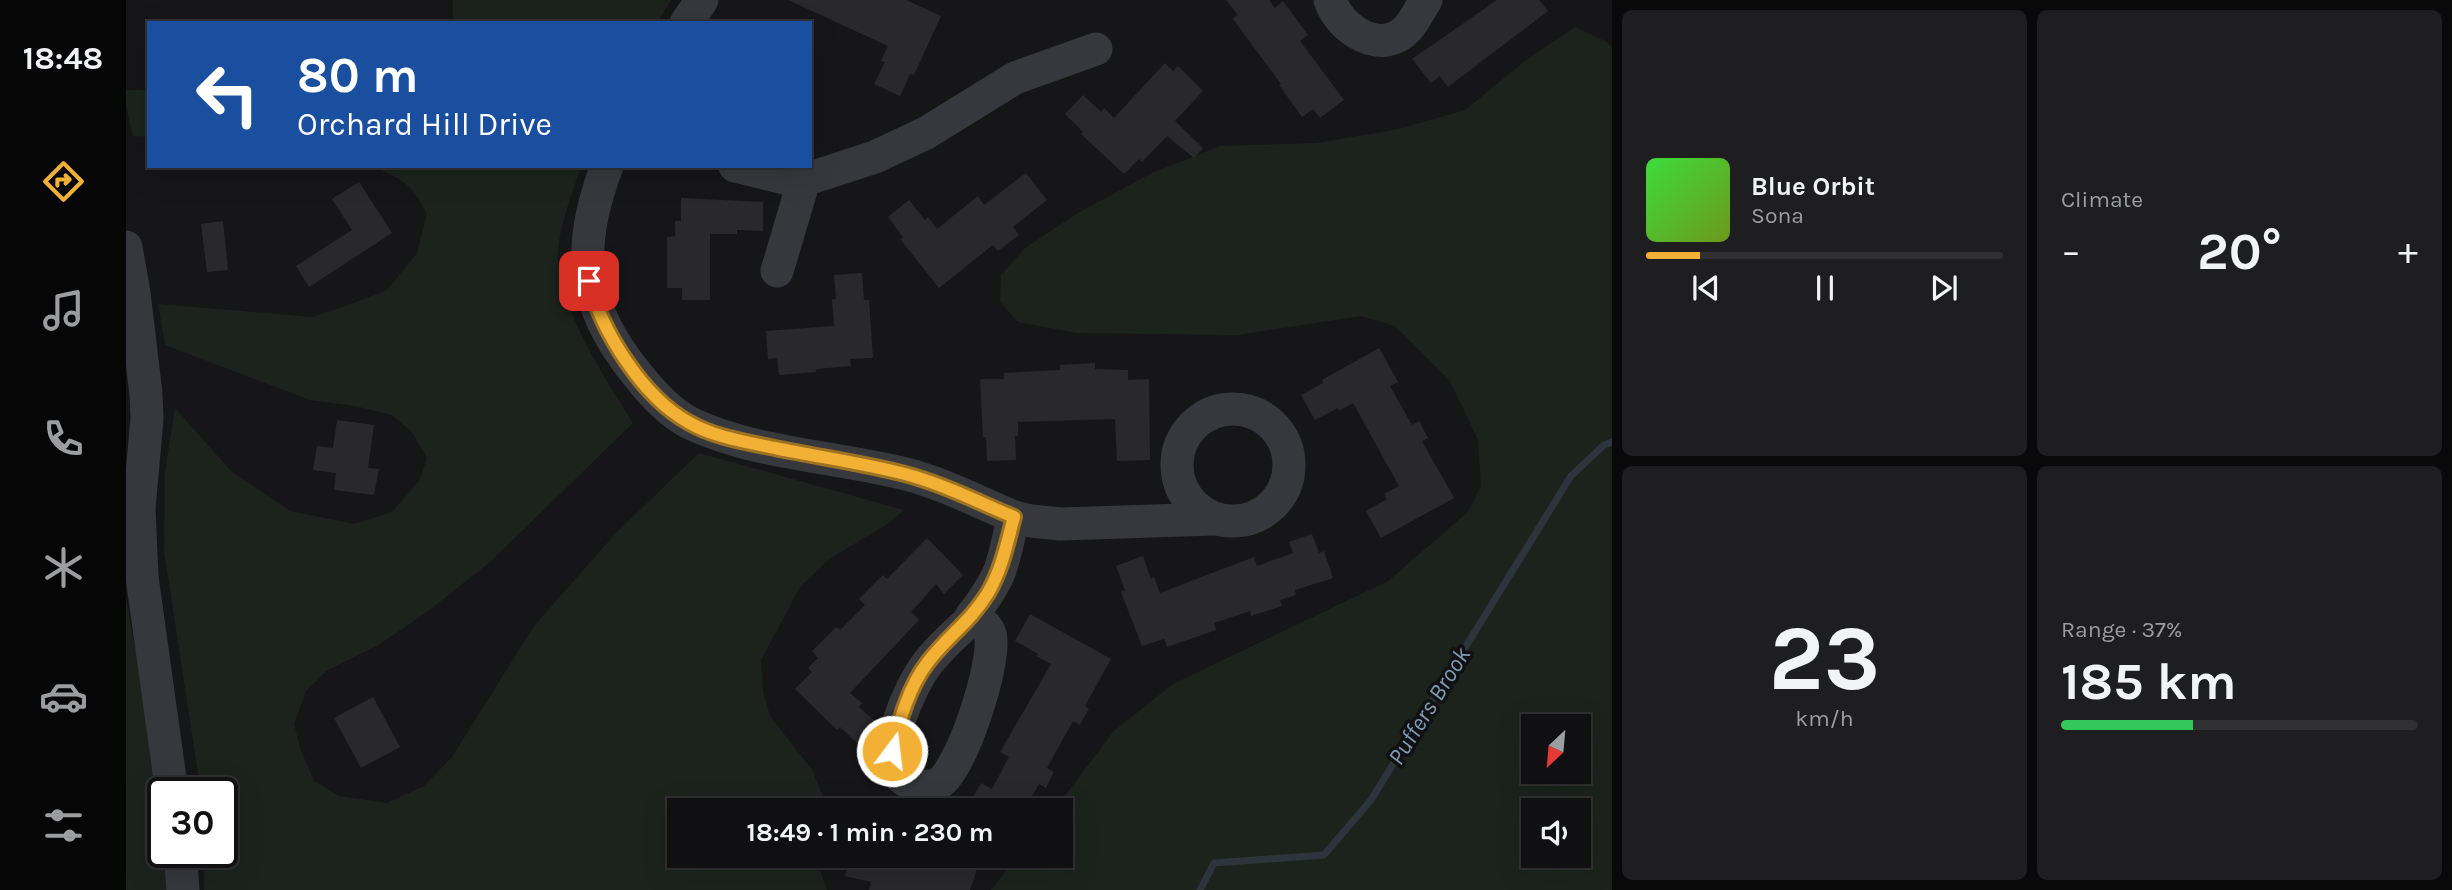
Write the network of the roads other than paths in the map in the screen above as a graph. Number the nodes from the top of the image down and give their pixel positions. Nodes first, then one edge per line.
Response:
1 (702, 0) edge
2 (1330, 0) edge
3 (1426, 0) edge
4 (687, 21) edge
5 (1096, 49) dead end
6 (606, 168) edge
7 (743, 168) edge
8 (804, 180) junction
9 (126, 247) edge
10 (777, 271) dead end
11 (1014, 517) junction
12 (1214, 519) dead end
13 (972, 615) junction
14 (170, 777) edge
15 (181, 868) edge
16 (183, 890) edge

1 - 4 street
2 - 3 street
5 - 8 street
6 - 11 street
7 - 8 street
8 - 10 street
9 - 14 street
11 - 12 street
11 - 13 street
13 - 13 street
15 - 16 street

